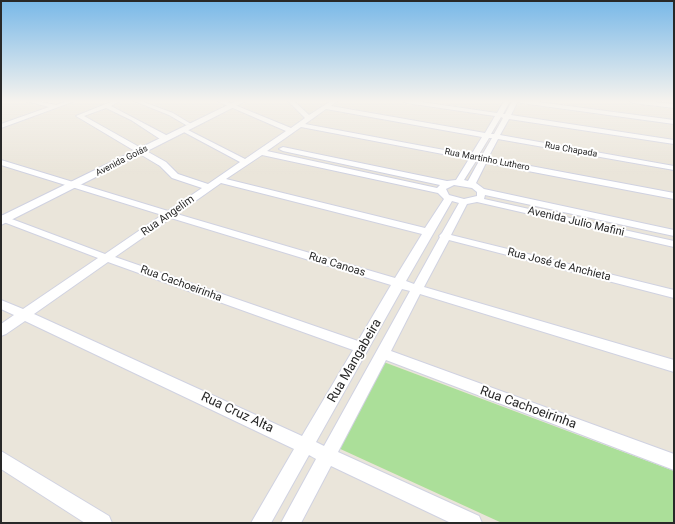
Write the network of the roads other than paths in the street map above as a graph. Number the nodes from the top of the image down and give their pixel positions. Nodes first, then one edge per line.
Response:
1 (96, 125) edge
2 (144, 125) edge
3 (189, 125) edge
4 (281, 125) edge
5 (300, 125) edge
6 (302, 125) edge
7 (434, 125) edge
8 (492, 125) edge
9 (502, 125) edge
10 (568, 125) edge
11 (186, 127) junction
12 (291, 130) junction
13 (487, 135) junction
14 (496, 136) junction
15 (163, 137) junction
16 (674, 142) edge
17 (268, 146) junction
18 (140, 150) junction
19 (260, 152) junction
20 (474, 158) junction
21 (484, 160) junction
22 (1, 162) edge
23 (245, 162) junction
24 (674, 168) edge
25 (218, 180) junction
26 (459, 182) junction
27 (72, 184) junction
28 (447, 184) junction
29 (471, 184) junction
30 (209, 187) junction
31 (445, 195) junction
32 (479, 195) junction
33 (674, 196) edge
34 (464, 202) junction
35 (170, 215) junction
36 (2, 219) edge
37 (428, 232) junction
38 (674, 233) edge
39 (444, 236) junction
40 (674, 244) edge
41 (107, 258) junction
42 (400, 284) junction
43 (417, 289) junction
44 (674, 294) edge
45 (1, 304) edge
46 (24, 315) junction
47 (1, 330) edge
48 (362, 348) junction
49 (382, 353) junction
50 (674, 366) edge
51 (306, 446) junction
52 (327, 456) junction
53 (1, 459) edge
54 (674, 462) edge
55 (102, 523) edge
56 (261, 523) edge
57 (291, 523) edge
58 (472, 523) edge

1 - 18 street
2 - 15 street
3 - 11 street, Avenida Goiás
4 - 12 street
5 - 12 street, Rua Angelim
6 - 20 street, Rua Martinho Luthero
7 - 13 street, Rua Chapada
8 - 13 street
9 - 14 street
10 - 16 street
11 - 15 street, Avenida Goiás
11 - 18 street, Avenida Goiás
11 - 23 street
12 - 17 street, Rua Angelim
13 - 14 street, Rua Chapada
13 - 20 street
14 - 21 street
14 - 24 street, Rua Chapada
15 - 18 street, Avenida Goiás
17 - 19 street, Rua Angelim
17 - 28 street
18 - 27 street, Avenida Goiás
18 - 30 street
19 - 23 street, Rua Angelim
19 - 31 street
20 - 21 street, Rua Martinho Luthero
20 - 26 street
21 - 29 street
21 - 33 street, Rua Martinho Luthero
22 - 27 street, Rua Canoas
23 - 25 street, Rua Angelim
25 - 30 street, Rua Angelim
25 - 37 street
26 - 28 street
26 - 29 street
27 - 35 street, Rua Canoas
27 - 36 street, Avenida Goiás
28 - 31 street, Rua Mangabeira
29 - 32 street
30 - 35 street, Rua Angelim
31 - 34 street
31 - 37 street, Rua Mangabeira
32 - 34 street
32 - 38 street, Avenida Julio Mafini
32 - 40 street, Avenida Julio Mafini
34 - 39 street, Rua Mangabeira
35 - 41 street, Rua Angelim
35 - 42 street, Rua Canoas
36 - 41 street, Rua Cachoeirinha
37 - 42 street, Rua Mangabeira
39 - 43 street, Rua Mangabeira
39 - 44 street, Rua José de Anchieta
41 - 46 street, Rua Angelim
41 - 48 street, Rua Cachoeirinha
42 - 43 street, Rua Canoas
42 - 48 street, Rua Mangabeira
43 - 49 street, Rua Mangabeira
43 - 50 street, Rua Canoas
45 - 46 street, Rua Cruz Alta
46 - 47 street, Rua Angelim
46 - 51 street, Rua Cruz Alta
48 - 51 street, Rua Mangabeira
49 - 52 street, Rua Mangabeira
49 - 54 street, Rua Cachoeirinha
51 - 52 street, Rua Cruz Alta
51 - 56 street, Rua Mangabeira
52 - 57 street, Rua Mangabeira
52 - 58 street, Rua Cruz Alta
53 - 55 street

